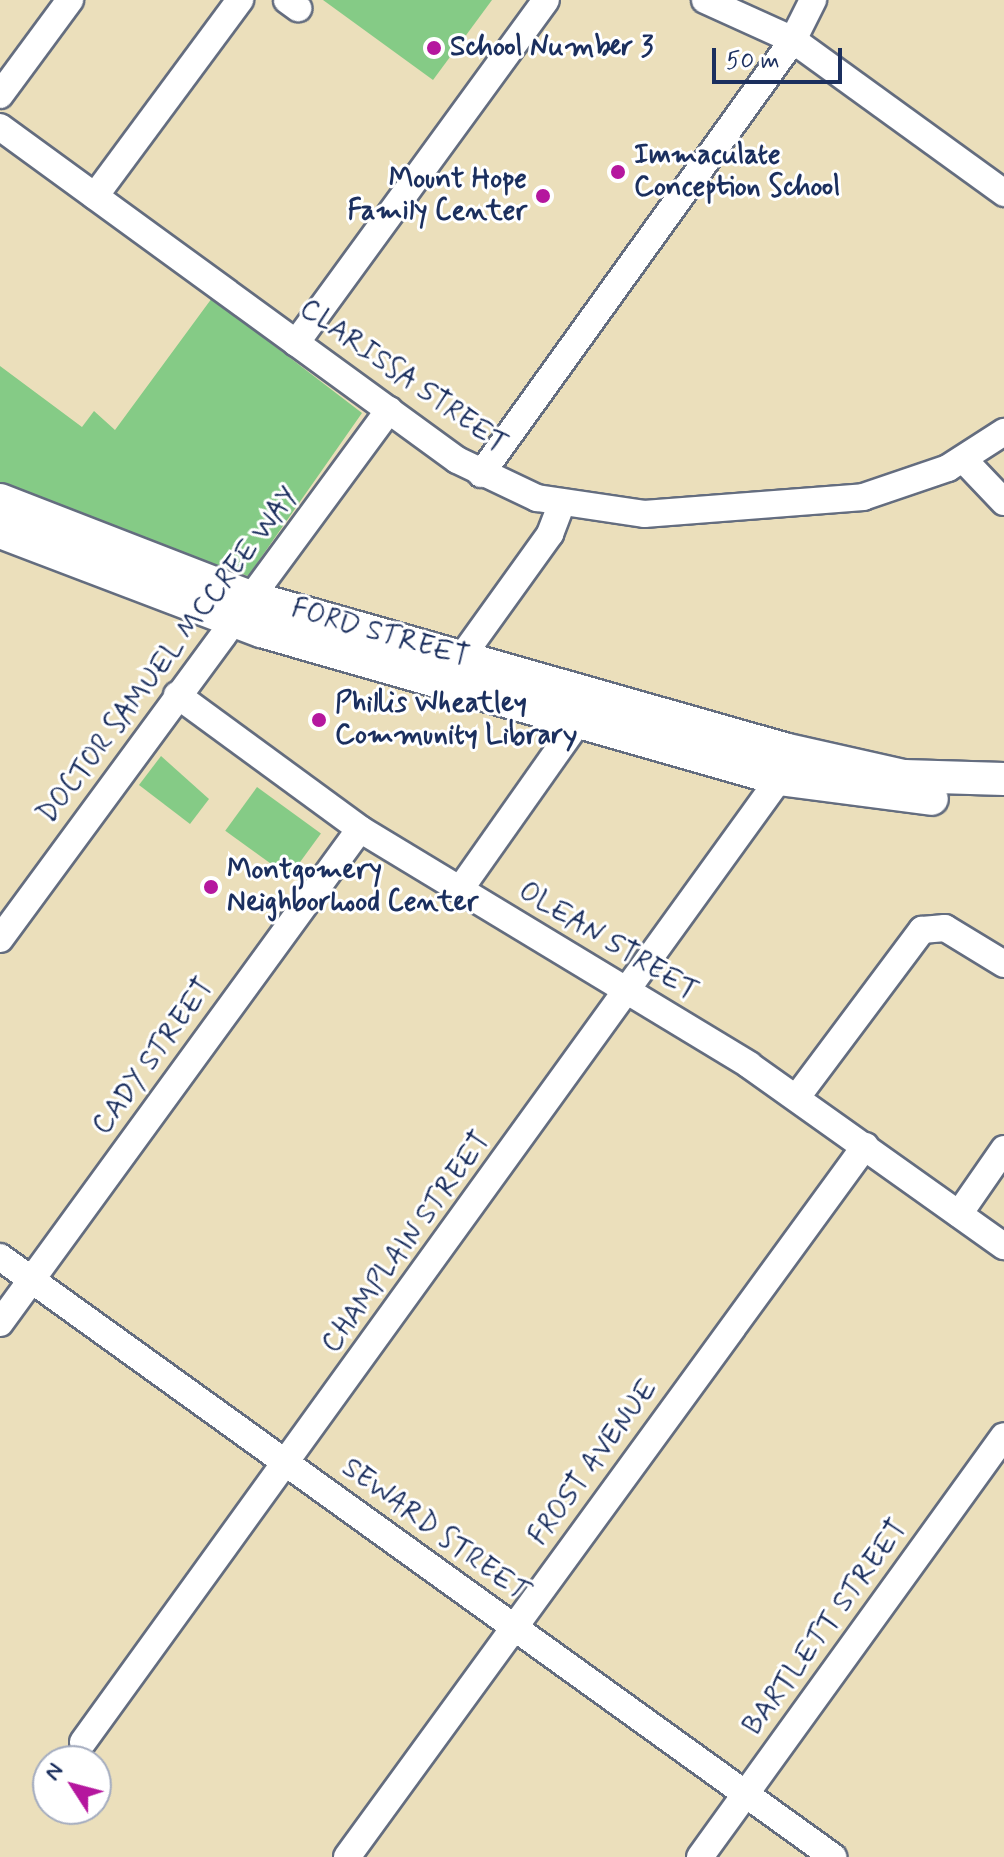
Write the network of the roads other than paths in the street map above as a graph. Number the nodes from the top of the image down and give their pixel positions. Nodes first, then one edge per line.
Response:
1 (70, 0) edge
2 (240, 0) edge
3 (546, 0) edge
4 (705, 0) edge
5 (813, 0) edge
6 (793, 40) junction
7 (0, 95) edge
8 (0, 127) edge
9 (1004, 193) edge
10 (95, 196) junction
11 (296, 343) junction
12 (389, 410) junction
13 (1004, 432) edge
14 (964, 460) junction
15 (481, 474) junction
16 (0, 500) edge
17 (1004, 502) edge
18 (561, 505) junction
19 (0, 532) edge
20 (253, 598) junction
21 (234, 624) junction
22 (461, 658) junction
23 (177, 695) junction
24 (578, 722) junction
25 (779, 779) junction
26 (1004, 779) edge
27 (1004, 798) edge
28 (360, 829) junction
29 (461, 888) junction
30 (0, 939) edge
31 (1004, 964) edge
32 (629, 992) junction
33 (797, 1097) junction
34 (865, 1146) junction
35 (1004, 1149) edge
36 (959, 1214) junction
37 (1004, 1246) edge
38 (0, 1257) edge
39 (31, 1280) junction
40 (0, 1323) edge
41 (1004, 1436) edge
42 (286, 1463) junction
43 (514, 1628) junction
44 (83, 1742) dead end
45 (745, 1794) junction
46 (347, 1857) edge
47 (700, 1857) edge
48 (833, 1857) edge

1 - 7 street
2 - 10 street
3 - 11 street
4 - 6 street
5 - 6 street
6 - 9 street
6 - 15 street
8 - 10 street, CLARISSA STREET
10 - 11 street, CLARISSA STREET
11 - 12 street, CLARISSA STREET
12 - 15 street, CLARISSA STREET
12 - 20 street, DOCTOR SAMUEL MCCREE WAY
13 - 14 street, CLARISSA STREET
14 - 17 street
14 - 18 street, CLARISSA STREET
15 - 18 street, CLARISSA STREET
16 - 20 main road, FORD STREET
18 - 22 street
19 - 21 main road, FORD STREET
20 - 21 street, DOCTOR SAMUEL MCCREE WAY
20 - 22 main road, FORD STREET
21 - 23 street, DOCTOR SAMUEL MCCREE WAY
21 - 24 main road, FORD STREET
22 - 26 main road, FORD STREET
23 - 28 street, OLEAN STREET
23 - 30 street, DOCTOR SAMUEL MCCREE WAY
24 - 25 main road, FORD STREET
24 - 29 street
25 - 27 main road, FORD STREET
25 - 32 street, CHAMPLAIN STREET
28 - 29 street, OLEAN STREET
28 - 39 street, CADY STREET
29 - 32 street, OLEAN STREET
31 - 33 street
32 - 33 street, OLEAN STREET
32 - 42 street, CHAMPLAIN STREET
33 - 34 street, OLEAN STREET
34 - 36 street, OLEAN STREET
34 - 43 street, FROST AVENUE
35 - 36 street
36 - 37 street, OLEAN STREET
38 - 39 street, SEWARD STREET
39 - 40 street, CADY STREET
39 - 42 street, SEWARD STREET
41 - 45 street, BARTLETT STREET
42 - 43 street, SEWARD STREET
42 - 44 street, CHAMPLAIN STREET
43 - 45 street, SEWARD STREET
43 - 46 street, FROST AVENUE
45 - 47 street, BARTLETT STREET
45 - 48 street, SEWARD STREET

